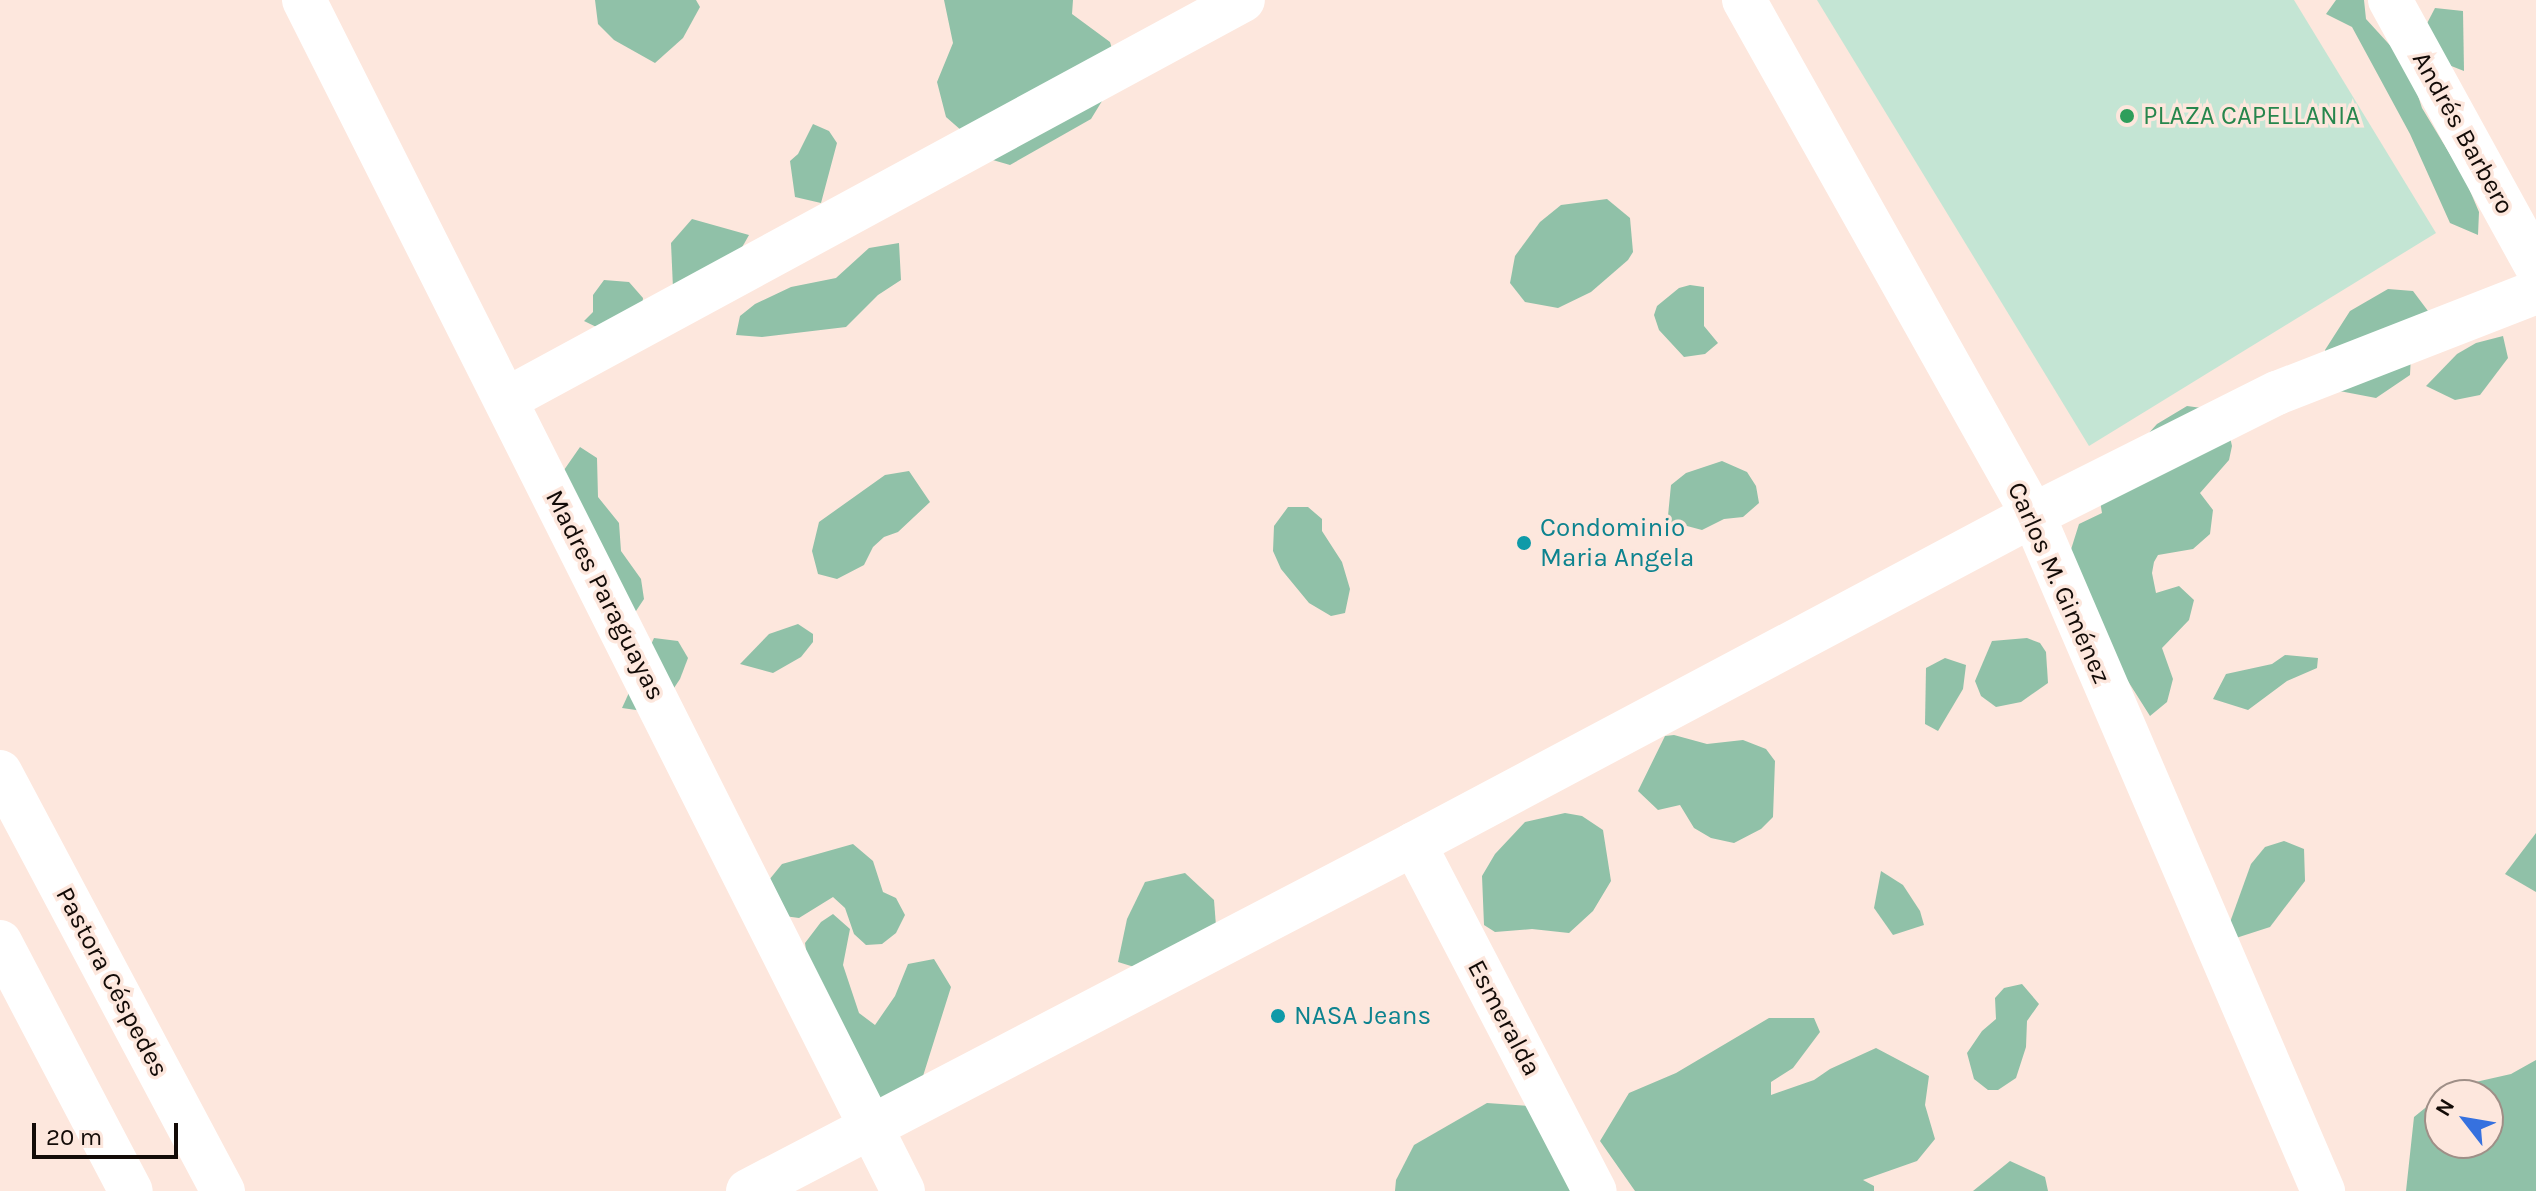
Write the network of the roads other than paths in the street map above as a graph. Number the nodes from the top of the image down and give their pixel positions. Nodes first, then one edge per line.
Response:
1 (304, 0) edge
2 (1243, 0) edge
3 (2390, 0) edge
4 (1754, 3) edge
5 (2536, 266) edge
6 (2536, 292) edge
7 (507, 399) junction
8 (2033, 515) junction
9 (0, 772) edge
10 (1414, 844) junction
11 (0, 942) edge
12 (871, 1126) junction
13 (131, 1191) edge
14 (223, 1191) edge
15 (748, 1191) edge
16 (903, 1191) edge
17 (1595, 1191) edge
18 (2323, 1191) edge

1 - 7 street, Madres Paraguayas
2 - 7 street
3 - 5 street, Andrés Barbero
4 - 8 street, Carlos M. Giménez
6 - 8 street
7 - 12 street, Madres Paraguayas
8 - 10 street
8 - 18 street, Carlos M. Giménez
9 - 14 street, Pastora Céspedes
10 - 12 street
10 - 17 street, Esmeralda
11 - 13 street
12 - 15 street
12 - 16 street, Madres Paraguayas

